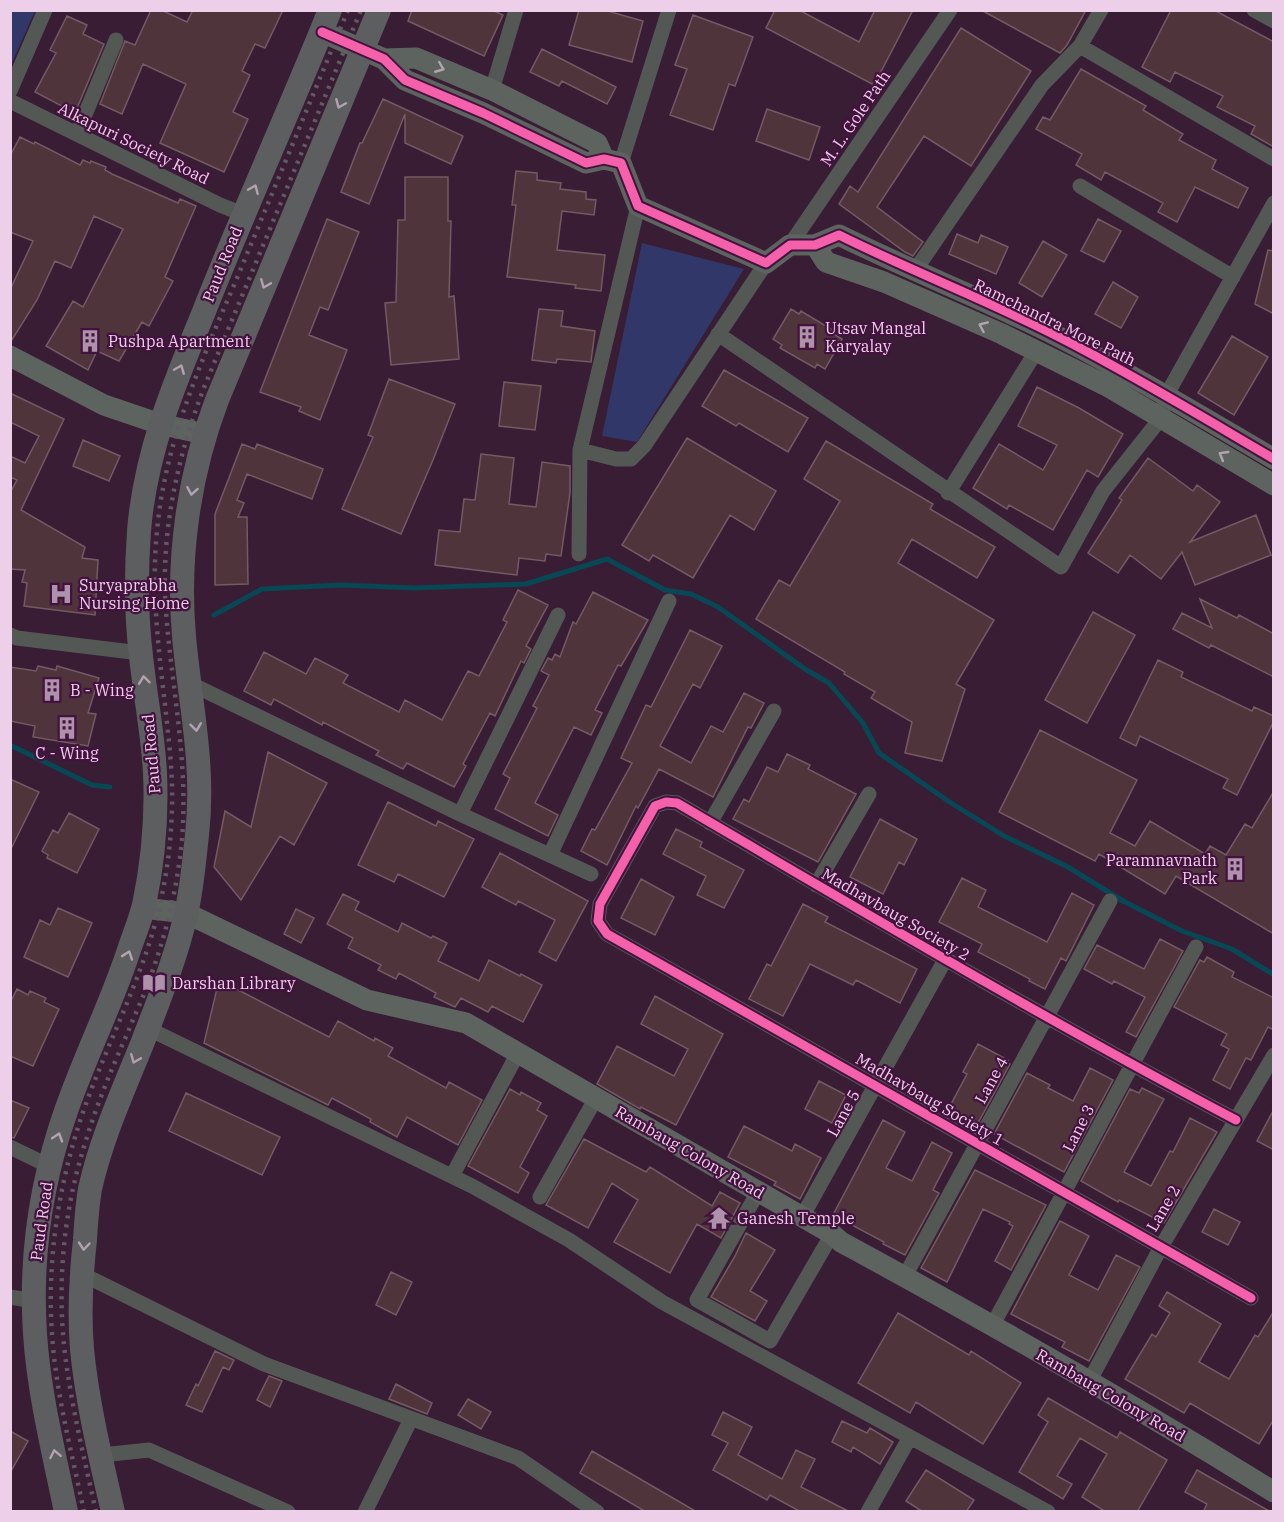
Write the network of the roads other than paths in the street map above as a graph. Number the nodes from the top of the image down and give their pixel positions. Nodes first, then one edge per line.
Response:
1 (45, 10) edge
2 (379, 10) edge
3 (516, 10) edge
4 (669, 10) edge
5 (950, 10) edge
6 (1101, 10) edge
7 (1254, 10) edge
8 (326, 21) edge
9 (1274, 21) edge
10 (116, 40) dead end
11 (1080, 46) junction
12 (373, 55) junction
13 (492, 90) junction
14 (10, 91) edge
15 (10, 101) edge
16 (77, 134) junction
17 (1274, 159) edge
18 (612, 161) junction
19 (1080, 186) dead end
20 (1274, 203) edge
21 (638, 206) junction
22 (243, 214) junction
23 (815, 245) junction
24 (790, 246) junction
25 (766, 262) junction
26 (914, 272) junction
27 (1233, 277) junction
28 (718, 334) junction
29 (1036, 350) junction
30 (10, 356) edge
31 (1166, 396) junction
32 (1161, 418) junction
33 (160, 424) junction
34 (204, 434) junction
35 (580, 450) junction
36 (1274, 459) edge
37 (1274, 485) edge
38 (948, 493) junction
39 (579, 554) dead end
40 (669, 601) dead end
41 (558, 615) dead end
42 (10, 635) edge
43 (140, 653) junction
44 (191, 684) junction
45 (774, 711) dead end
46 (869, 794) dead end
47 (460, 814) junction
48 (710, 823) junction
49 (550, 855) junction
50 (591, 874) dead end
51 (816, 885) junction
52 (1110, 901) dead end
53 (143, 908) junction
54 (186, 913) junction
55 (598, 921) joint
56 (1197, 946) dead end
57 (945, 960) junction
58 (1046, 1017) junction
59 (147, 1028) junction
60 (518, 1053) junction
61 (1274, 1055) edge
62 (1131, 1065) junction
63 (876, 1085) junction
64 (596, 1098) junction
65 (1236, 1120) junction
66 (977, 1143) junction
67 (10, 1147) edge
68 (49, 1166) junction
69 (452, 1176) junction
70 (758, 1191) junction
71 (1064, 1194) junction
72 (540, 1197) dead end
73 (802, 1217) junction
74 (832, 1234) junction
75 (1161, 1247) junction
76 (82, 1274) junction
77 (905, 1276) junction
78 (1251, 1298) dead end
79 (22, 1299) edge
80 (992, 1326) junction
81 (1089, 1382) junction
82 (411, 1419) junction
83 (910, 1437) junction
84 (102, 1455) junction
85 (1274, 1492) edge
86 (592, 1510) edge
87 (66, 1512) edge
88 (113, 1512) edge
89 (288, 1512) edge
90 (364, 1512) edge
91 (868, 1512) edge
92 (1048, 1512) edge

1 - 14 street
2 - 12 main road
3 - 13 street
4 - 18 street
5 - 24 street, M. L. Gole Path
6 - 11 street
7 - 9 street
8 - 12 street
22 -> 8 main road, Paud Road
10 - 16 street
11 - 17 street
11 - 26 street
12 -> 13 street
12 - 18 street
12 -> 34 main road
13 - 18 street
15 - 16 street, Alkapuri Society Road
16 - 22 street, Alkapuri Society Road
18 - 21 street
19 - 27 street
20 - 27 street
21 - 25 street
21 - 35 street
33 -> 22 main road, Paud Road
23 - 24 street
23 - 26 street, Ramchandra More Path
29 -> 23 street, Ramchandra More Path
24 - 25 street
25 - 28 street
26 - 31 street, Ramchandra More Path
27 - 31 street
28 - 35 street
28 - 38 street
29 - 32 street, Ramchandra More Path
29 - 38 street
30 - 33 street
31 - 32 street
31 - 36 street, Ramchandra More Path
37 -> 32 street, Ramchandra More Path
32 - 38 street
33 - 34 street
33 - 43 main road, Paud Road
34 -> 44 main road
35 - 39 street
40 - 49 street
41 - 47 street
42 - 43 street
53 -> 43 main road, Paud Road
44 - 47 street
44 -> 54 main road
45 - 48 street
46 - 51 street
47 - 49 street
48 - 51 street, Madhavbaug Society 2
48 - 55 street, Madhavbaug Society 2
49 - 50 street
51 - 57 street, Madhavbaug Society 2
52 - 58 street, Lane 4
53 - 54 street, Rambaug Colony Road
68 -> 53 main road, Paud Road
54 - 59 main road
54 - 60 street, Rambaug Colony Road
55 - 63 street, Madhavbaug Society 1
56 - 62 street, Lane 3
57 - 58 street, Madhavbaug Society 2
57 - 63 street, Lane 5
58 - 62 street, Madhavbaug Society 2
58 - 66 street, Lane 4
59 - 69 street
59 -> 76 main road
60 - 64 street, Rambaug Colony Road
60 - 69 street
61 - 65 street, Lane 2
62 - 65 street, Madhavbaug Society 2
62 - 71 street, Lane 3
63 - 66 street, Madhavbaug Society 1
63 - 73 street, Lane 5
64 - 70 street, Rambaug Colony Road
64 - 72 street
65 - 75 street, Lane 2
66 - 71 street, Madhavbaug Society 1
66 - 77 street, Lane 4
67 - 68 street
68 - 79 main road, Paud Road
69 - 83 street
70 - 73 street, Rambaug Colony Road
70 - 74 street
71 - 75 street, Madhavbaug Society 1
71 - 80 street, Lane 3
73 - 74 street, Rambaug Colony Road
74 - 77 street, Rambaug Colony Road
75 - 78 street, Madhavbaug Society 1
75 - 81 street, Lane 2
76 - 82 street
76 - 84 main road
77 - 80 street, Rambaug Colony Road
87 -> 79 main road, Paud Road
80 - 81 street, Rambaug Colony Road
81 - 85 street, Rambaug Colony Road
82 - 86 street
82 - 90 street
83 - 91 street
83 - 92 street
84 - 88 main road
84 - 89 street

